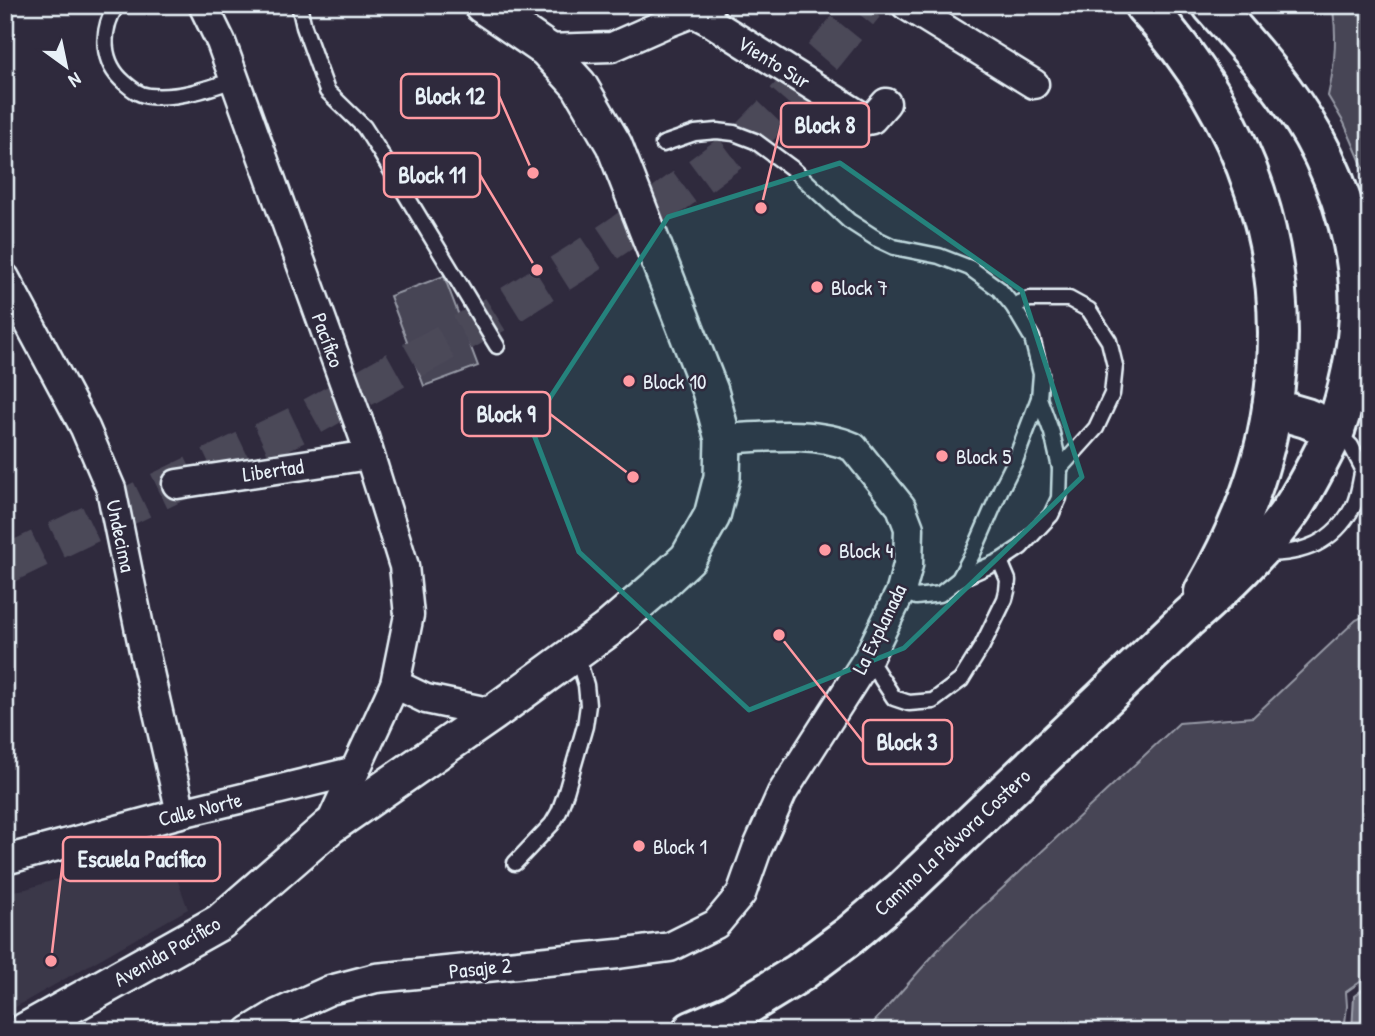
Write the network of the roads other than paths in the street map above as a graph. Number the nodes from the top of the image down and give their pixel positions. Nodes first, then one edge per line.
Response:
1 (117, 5) edge
2 (203, 5) edge
3 (299, 5) edge
4 (482, 5) edge
5 (906, 5) edge
6 (1144, 5) edge
7 (1212, 5) edge
8 (703, 9) edge
9 (664, 14) edge
10 (546, 49) junction
11 (234, 80) junction
12 (1034, 84) dead end
13 (886, 103) dead end
14 (663, 144) dead end
15 (5, 278) edge
16 (1013, 306) junction
17 (497, 346) dead end
18 (1039, 398) junction
19 (1272, 408) junction
20 (1335, 430) junction
21 (723, 439) junction
22 (369, 455) junction
23 (1060, 468) junction
24 (177, 484) dead end
25 (1256, 555) junction
26 (1000, 561) junction
27 (959, 579) junction
28 (901, 591) junction
29 (1186, 620) junction
30 (576, 652) junction
31 (868, 658) junction
32 (395, 684) junction
33 (493, 713) junction
34 (355, 771) junction
35 (181, 813) junction
36 (329, 827) junction
37 (5, 860) edge
38 (515, 863) dead end
39 (716, 924) joint
40 (25, 1031) edge
41 (248, 1031) edge
42 (692, 1031) edge

1 - 11 lane
2 - 11 street, Pacífico
3 - 17 lane
4 - 10 street
5 - 12 street
6 - 19 main road, Camino La Pólvora Costero
7 - 20 main road, Camino La Pólvora Costero
8 - 9 street, Viento Sur
8 - 13 street, Viento Sur
9 - 10 street, Viento Sur
10 - 21 street
11 - 22 street, Pacífico
14 - 16 lane
15 - 35 street, Undecima
16 - 18 lane
16 - 23 lane
18 - 23 lane
18 - 27 lane
19 - 20 main road
19 - 29 main road, Camino La Pólvora Costero
20 - 25 main road, Camino La Pólvora Costero
20 - 25 lane
21 - 28 street, La Explanada
21 - 30 street
22 - 24 street, Libertad
22 - 32 street, Pacífico
23 - 26 lane
25 - 29 main road, Camino La Pólvora Costero
26 - 27 lane
26 - 31 lane
27 - 28 lane
28 - 31 street, La Explanada
29 - 42 main road, Camino La Pólvora Costero
30 - 33 street
30 - 38 lane
31 - 39 street, La Explanada
32 - 33 street
32 - 34 street, Pacífico
33 - 36 street
34 - 35 street, Calle Norte
34 - 36 street, Pacífico
35 - 37 street, Calle Norte
36 - 40 street, Avenida Pacífico
39 - 41 street, Pasaje 2

